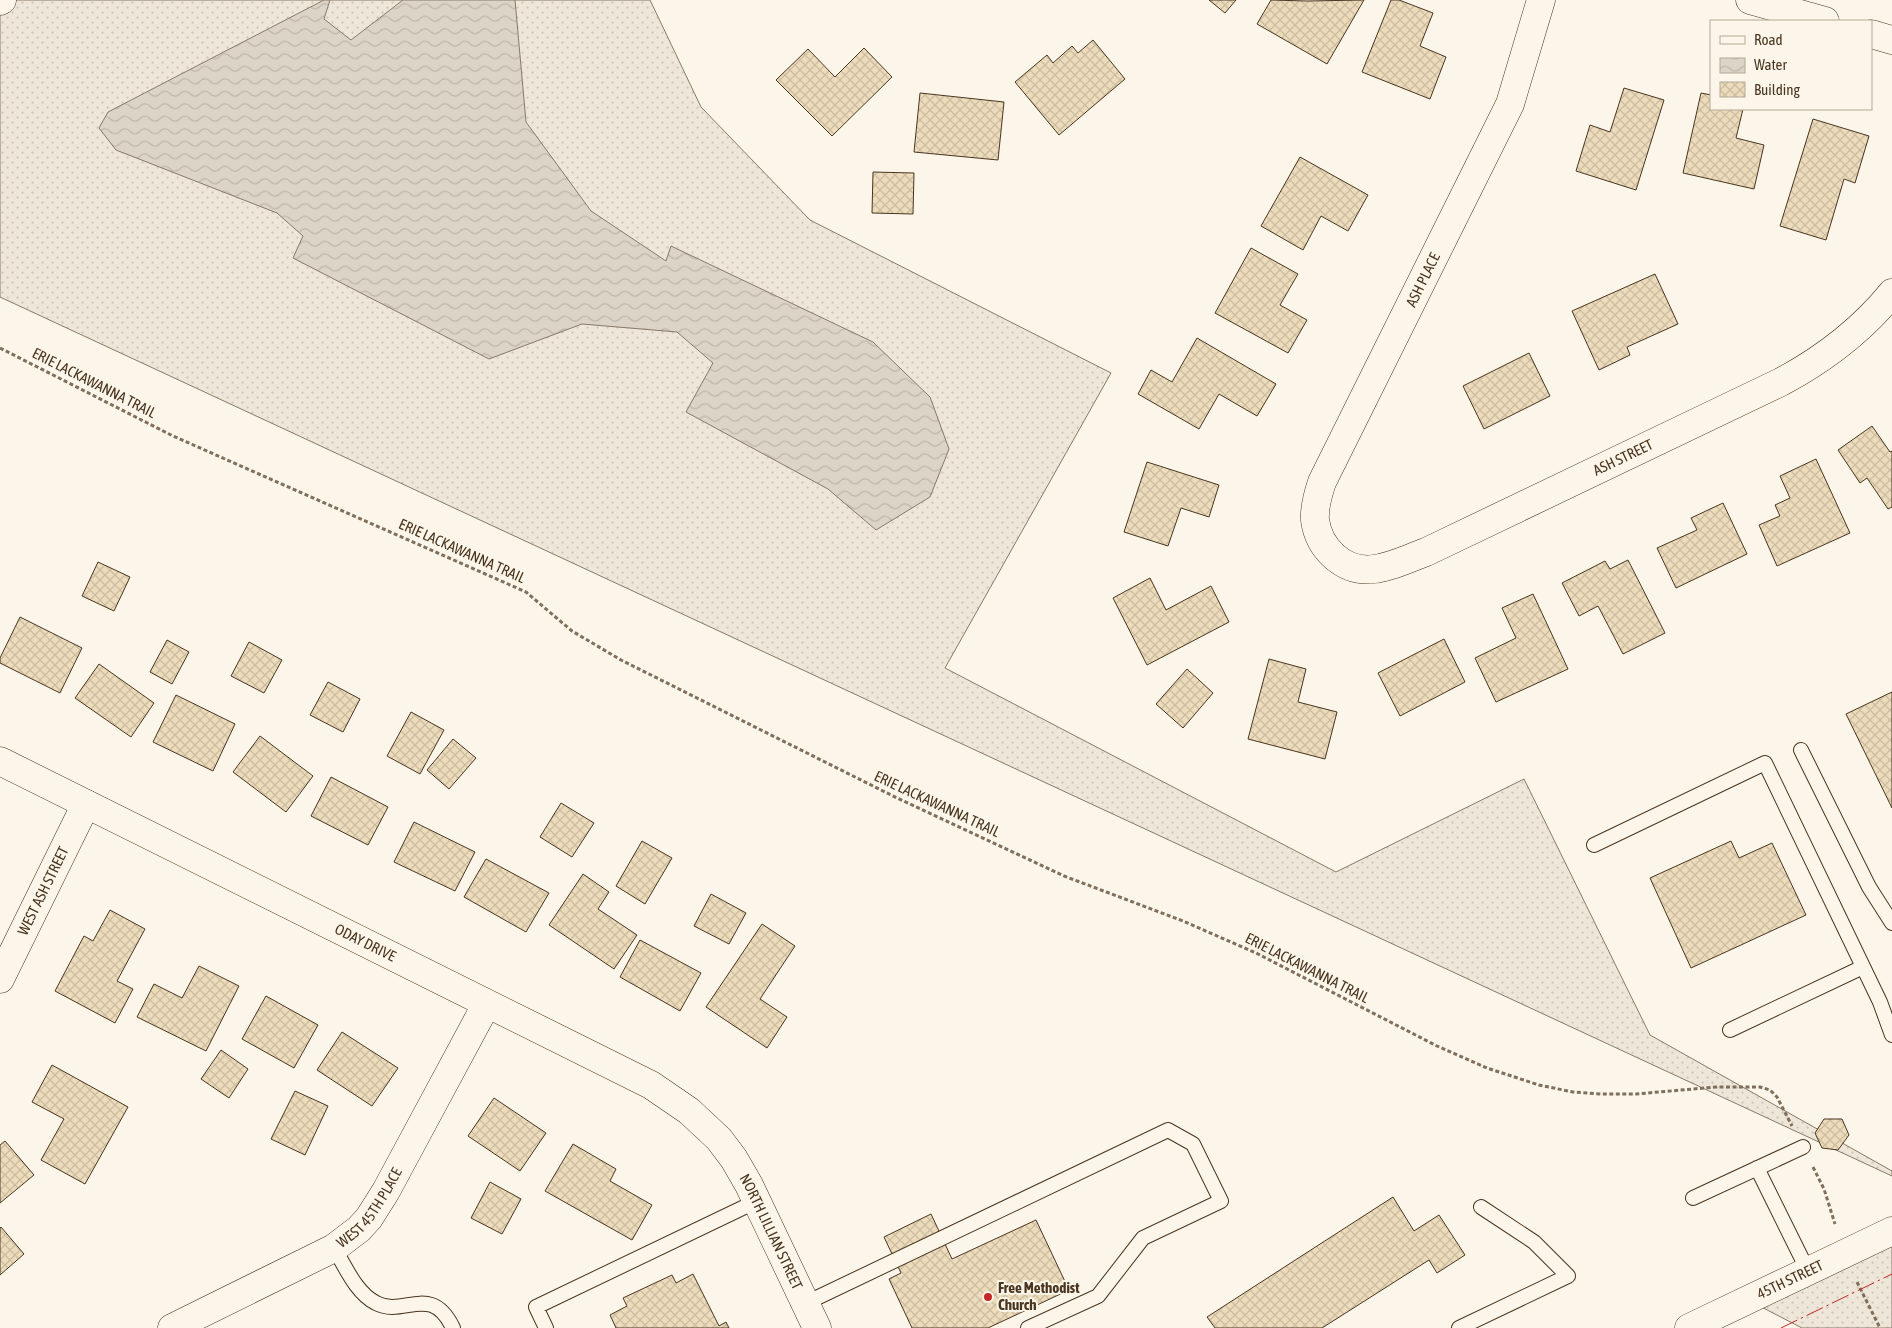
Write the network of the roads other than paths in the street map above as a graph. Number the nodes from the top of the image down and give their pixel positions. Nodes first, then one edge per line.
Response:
1 (1541, 0) edge
2 (1750, 0) edge
3 (1821, 20) edge
4 (1872, 34) edge
5 (1892, 40) edge
6 (1892, 293) edge
7 (1332, 555) joint
8 (1801, 750) dead end
9 (0, 761) edge
10 (86, 804) junction
11 (1594, 845) dead end
12 (1892, 923) edge
13 (1863, 967) junction
14 (0, 979) edge
15 (486, 1005) junction
16 (1730, 1030) dead end
17 (1892, 1035) edge
18 (718, 1139) joint
19 (1803, 1147) road end
20 (1758, 1168) junction
21 (1693, 1198) dead end
22 (757, 1201) junction
23 (1481, 1207) dead end
24 (1892, 1231) edge
25 (334, 1248) junction
26 (1808, 1271) junction
27 (806, 1303) junction
28 (182, 1326) edge
29 (453, 1328) edge
30 (546, 1328) edge
31 (818, 1328) edge
32 (1028, 1328) edge
33 (1459, 1328) edge
34 (1689, 1328) edge

1 - 7 street, ASH PLACE
2 - 3 street
4 - 5 street
6 - 7 street, ASH STREET
8 - 12 lane
9 - 10 street, ODAY DRIVE
10 - 14 street, WEST ASH STREET
10 - 15 street, ODAY DRIVE
11 - 13 lane
13 - 16 lane
13 - 17 lane
15 - 18 street, ODAY DRIVE
15 - 25 street, WEST 45TH PLACE
18 - 22 street, NORTH LILLIAN STREET
19 - 20 lane
20 - 21 lane
20 - 26 lane
22 - 27 street, NORTH LILLIAN STREET
22 - 30 lane
23 - 33 lane
24 - 26 street, 45TH STREET
25 - 28 street, WEST 45TH PLACE
25 - 29 lane
26 - 34 street, 45TH STREET
27 - 31 street, NORTH LILLIAN STREET
27 - 32 lane

